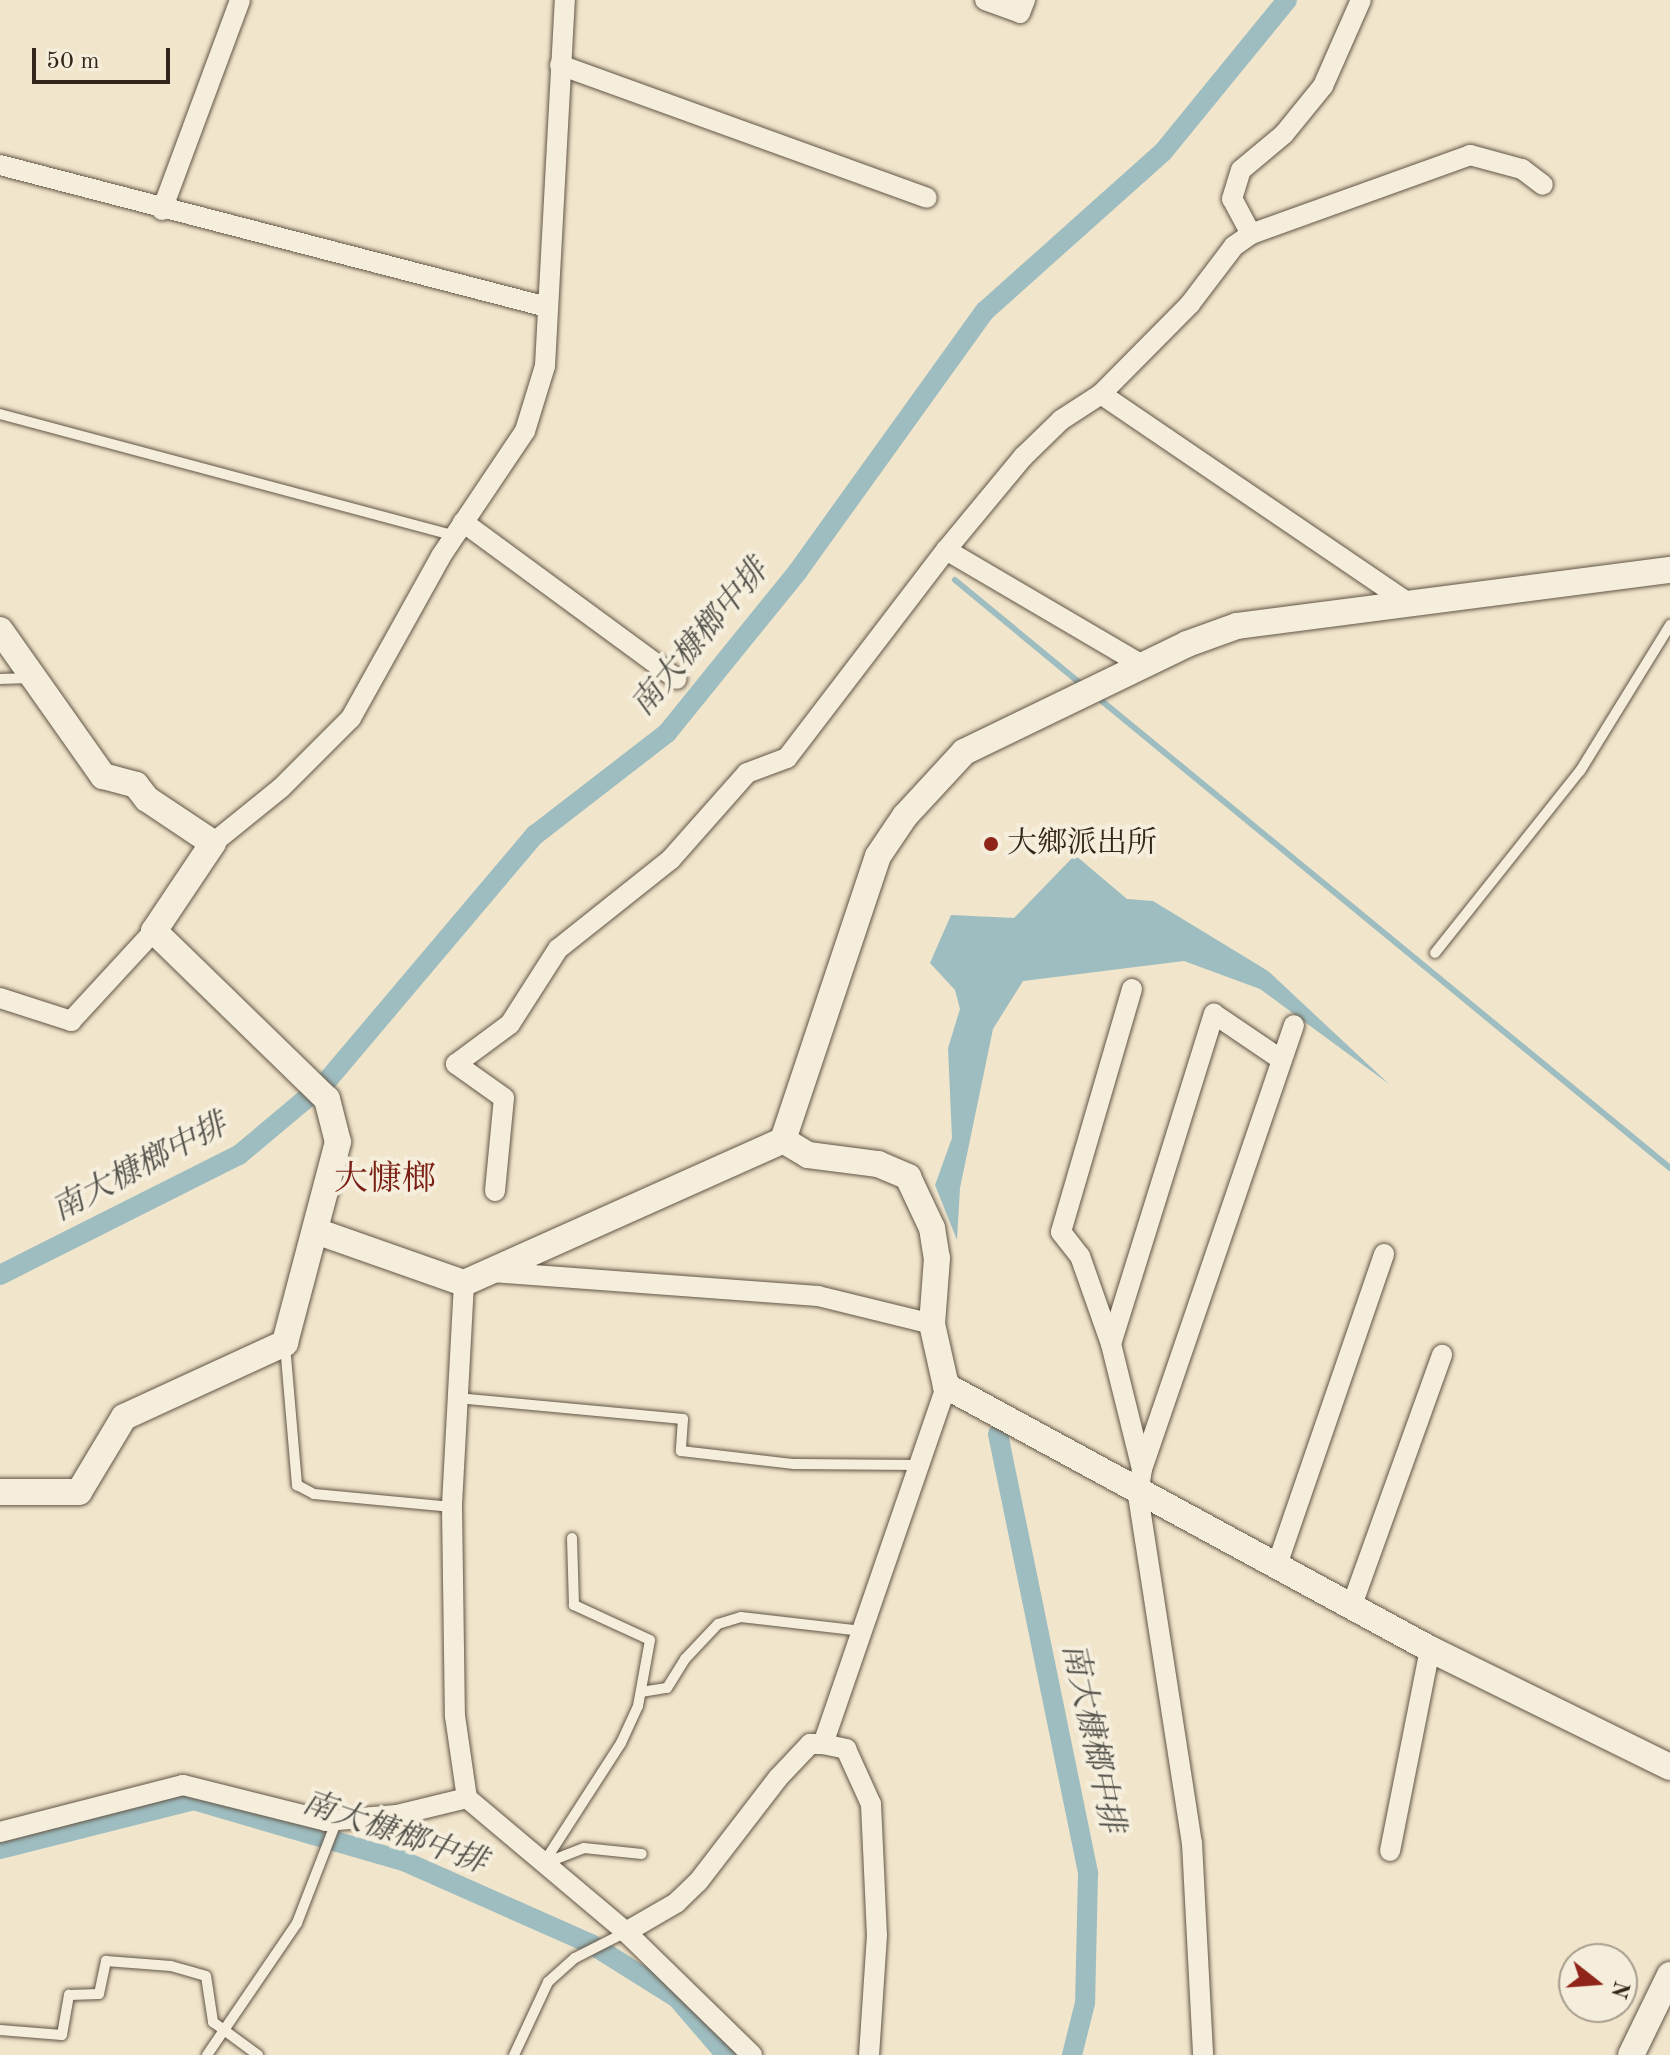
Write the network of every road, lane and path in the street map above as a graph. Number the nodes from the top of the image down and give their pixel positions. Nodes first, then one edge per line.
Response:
1 (240, 0) edge
2 (565, 0) edge
3 (985, 0) edge
4 (1025, 0) edge
5 (1361, 0) edge
6 (560, 65) junction
7 (0, 165) edge
8 (1543, 185) dead end
9 (927, 198) dead end
10 (162, 210) junction
11 (1251, 234) junction
12 (547, 307) junction
13 (1101, 394) junction
14 (0, 414) edge
15 (458, 529) junction
16 (946, 550) junction
17 (1670, 570) edge
18 (1408, 603) junction
19 (1670, 625) edge
20 (0, 630) edge
21 (1144, 666) junction
22 (33, 678) junction
23 (0, 679) edge
24 (677, 679) dead end
25 (213, 843) junction
26 (154, 931) junction
27 (1435, 953) dead end
28 (1132, 989) dead end
29 (0, 998) edge
30 (1294, 1025) dead end
31 (1279, 1058) junction
32 (783, 1140) junction
33 (495, 1191) dead end
34 (316, 1231) junction
35 (1384, 1254) dead end
36 (488, 1272) junction
37 (464, 1283) junction
38 (932, 1324) junction
39 (285, 1343) junction
40 (1111, 1344) junction
41 (1442, 1355) dead end
42 (946, 1386) junction
43 (457, 1398) junction
44 (918, 1465) junction
45 (1140, 1482) junction
46 (0, 1492) edge
47 (452, 1507) junction
48 (572, 1538) dead end
49 (1277, 1565) junction
50 (1352, 1605) junction
51 (862, 1631) junction
52 (1430, 1649) junction
53 (641, 1692) junction
54 (823, 1744) junction
55 (1670, 1767) edge
56 (467, 1798) junction
57 (337, 1820) junction
58 (0, 1832) edge
59 (1390, 1851) dead end
60 (642, 1854) dead end
61 (543, 1864) junction
62 (626, 1932) junction
63 (1670, 1975) edge
64 (0, 2030) edge
65 (224, 2032) junction
66 (207, 2055) edge
67 (258, 2055) edge
68 (514, 2055) edge
69 (752, 2055) edge
70 (869, 2055) edge
71 (1203, 2055) edge
72 (1631, 2055) edge

1 - 10 street
2 - 6 street
3 - 4 street
5 - 11 street
6 - 9 street
6 - 12 street
7 - 10 street
8 - 11 street
10 - 12 street
11 - 13 street
12 - 15 street
13 - 16 street
13 - 18 street
14 - 15 lane
15 - 24 street
15 - 25 street
16 - 21 street
16 - 33 street
17 - 18 street
18 - 21 street
19 - 27 lane
20 - 22 street
21 - 32 street
22 - 23 lane
22 - 25 street
25 - 26 street
26 - 29 street
26 - 34 street
28 - 40 street
30 - 31 street
31 - 40 street
31 - 45 street
32 - 36 street
32 - 38 street
34 - 37 street
34 - 39 street
35 - 49 street
36 - 37 street
36 - 38 street
37 - 43 street
38 - 42 street
39 - 46 street
39 - 47 lane
40 - 45 street
41 - 50 street
42 - 44 street
42 - 45 street
43 - 44 lane
43 - 47 street
44 - 51 street
45 - 49 street
45 - 71 street
47 - 56 street
48 - 53 lane
49 - 50 street
50 - 52 street
51 - 53 lane
51 - 54 street
52 - 55 street
52 - 59 street
53 - 61 lane
54 - 62 street
54 - 70 street
56 - 57 street
56 - 61 street
57 - 58 street
57 - 65 lane
60 - 61 lane
61 - 62 street
62 - 68 lane
62 - 69 street
63 - 72 street
64 - 65 lane
65 - 66 lane
65 - 67 lane

